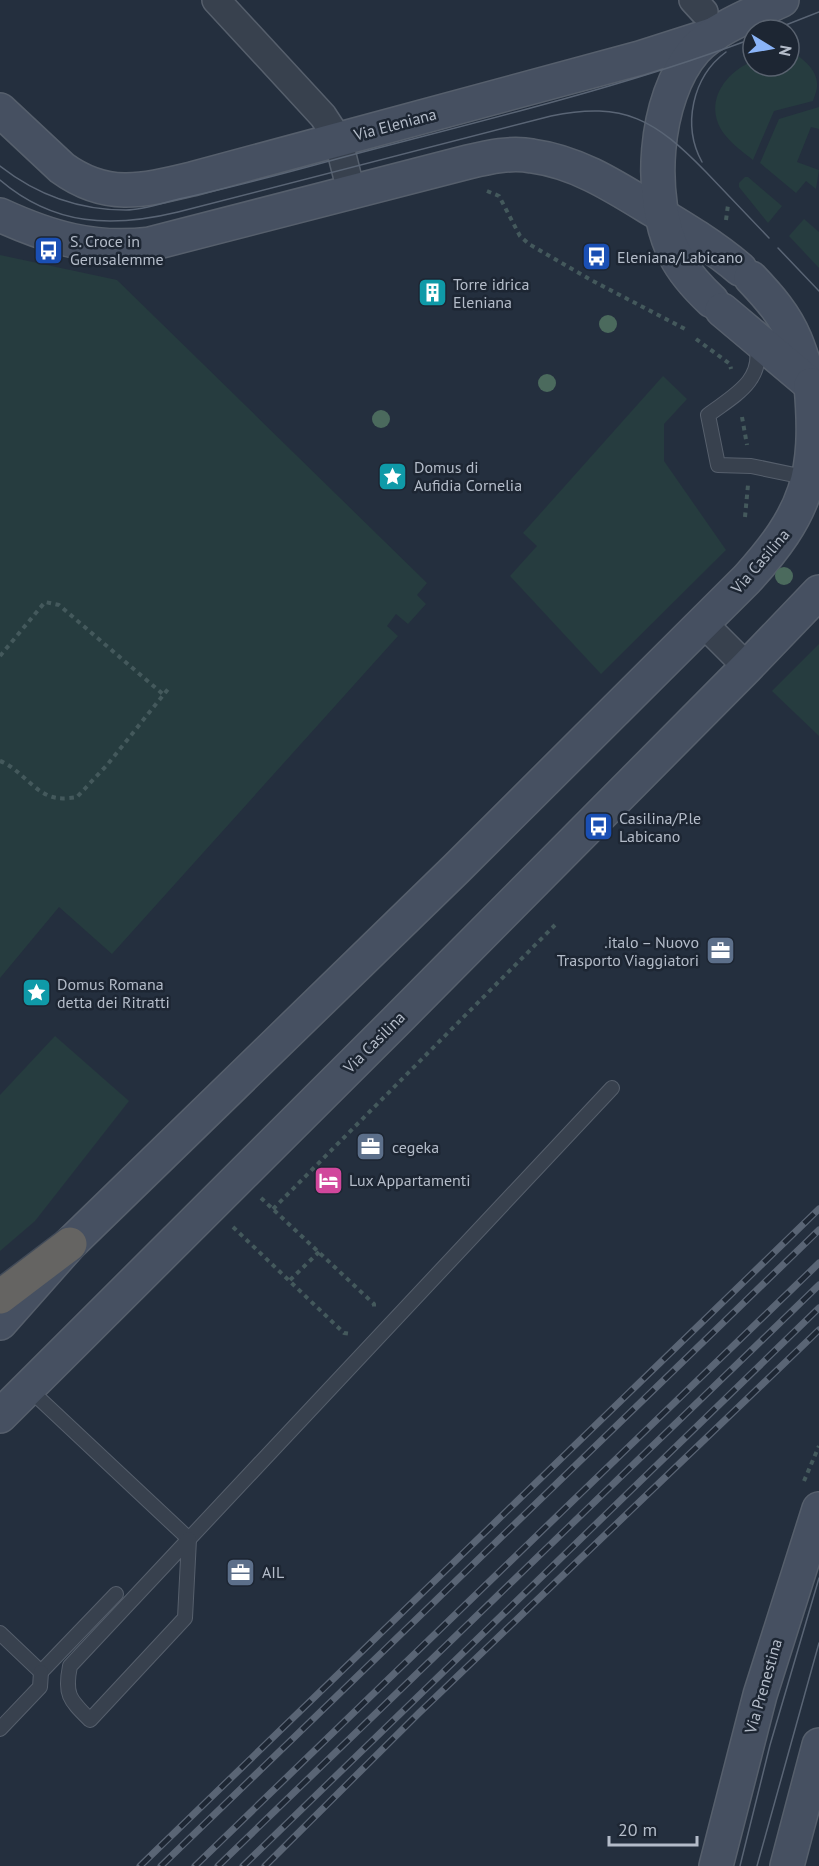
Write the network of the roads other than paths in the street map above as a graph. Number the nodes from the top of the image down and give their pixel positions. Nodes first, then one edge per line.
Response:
1 (216, 0) edge
2 (772, 3) edge
3 (704, 15) edge
4 (0, 110) edge
5 (338, 139) junction
6 (351, 191) junction
7 (0, 215) edge
8 (662, 216) junction
9 (753, 336) junction
10 (817, 387) edge
11 (812, 478) junction
12 (819, 591) edge
13 (702, 622) junction
14 (747, 667) junction
15 (612, 1088) dead end
16 (70, 1244) junction
17 (0, 1297) edge
18 (0, 1323) edge
19 (28, 1388) junction
20 (0, 1416) edge
21 (819, 1509) edge
22 (189, 1539) junction
23 (116, 1594) dead end
24 (0, 1633) edge
25 (41, 1672) junction
26 (0, 1729) edge
27 (819, 1745) edge
28 (716, 1866) edge
29 (787, 1866) edge

1 - 5 street
2 - 3 main road
3 - 5 main road, Via Eleniana
3 - 8 main road
4 - 5 main road, Via Eleniana
5 - 6 street
6 - 7 main road
6 - 8 main road
8 - 9 main road
8 - 10 main road, Via Casilina
9 - 10 main road
9 - 11 lane
10 - 11 main road, Via Casilina
11 - 13 main road, Via Casilina
12 - 14 main road, Via Casilina
13 - 14 street
13 - 16 main road, Via Casilina
14 - 19 main road, Via Casilina
15 - 22 lane
16 - 17 highway
16 - 18 main road, Via Casilina
19 - 20 main road, Via Casilina
19 - 22 lane
21 - 28 main road, Via Prenestina
22 - 22 lane
23 - 25 lane
24 - 25 lane
25 - 26 lane
27 - 29 main road

